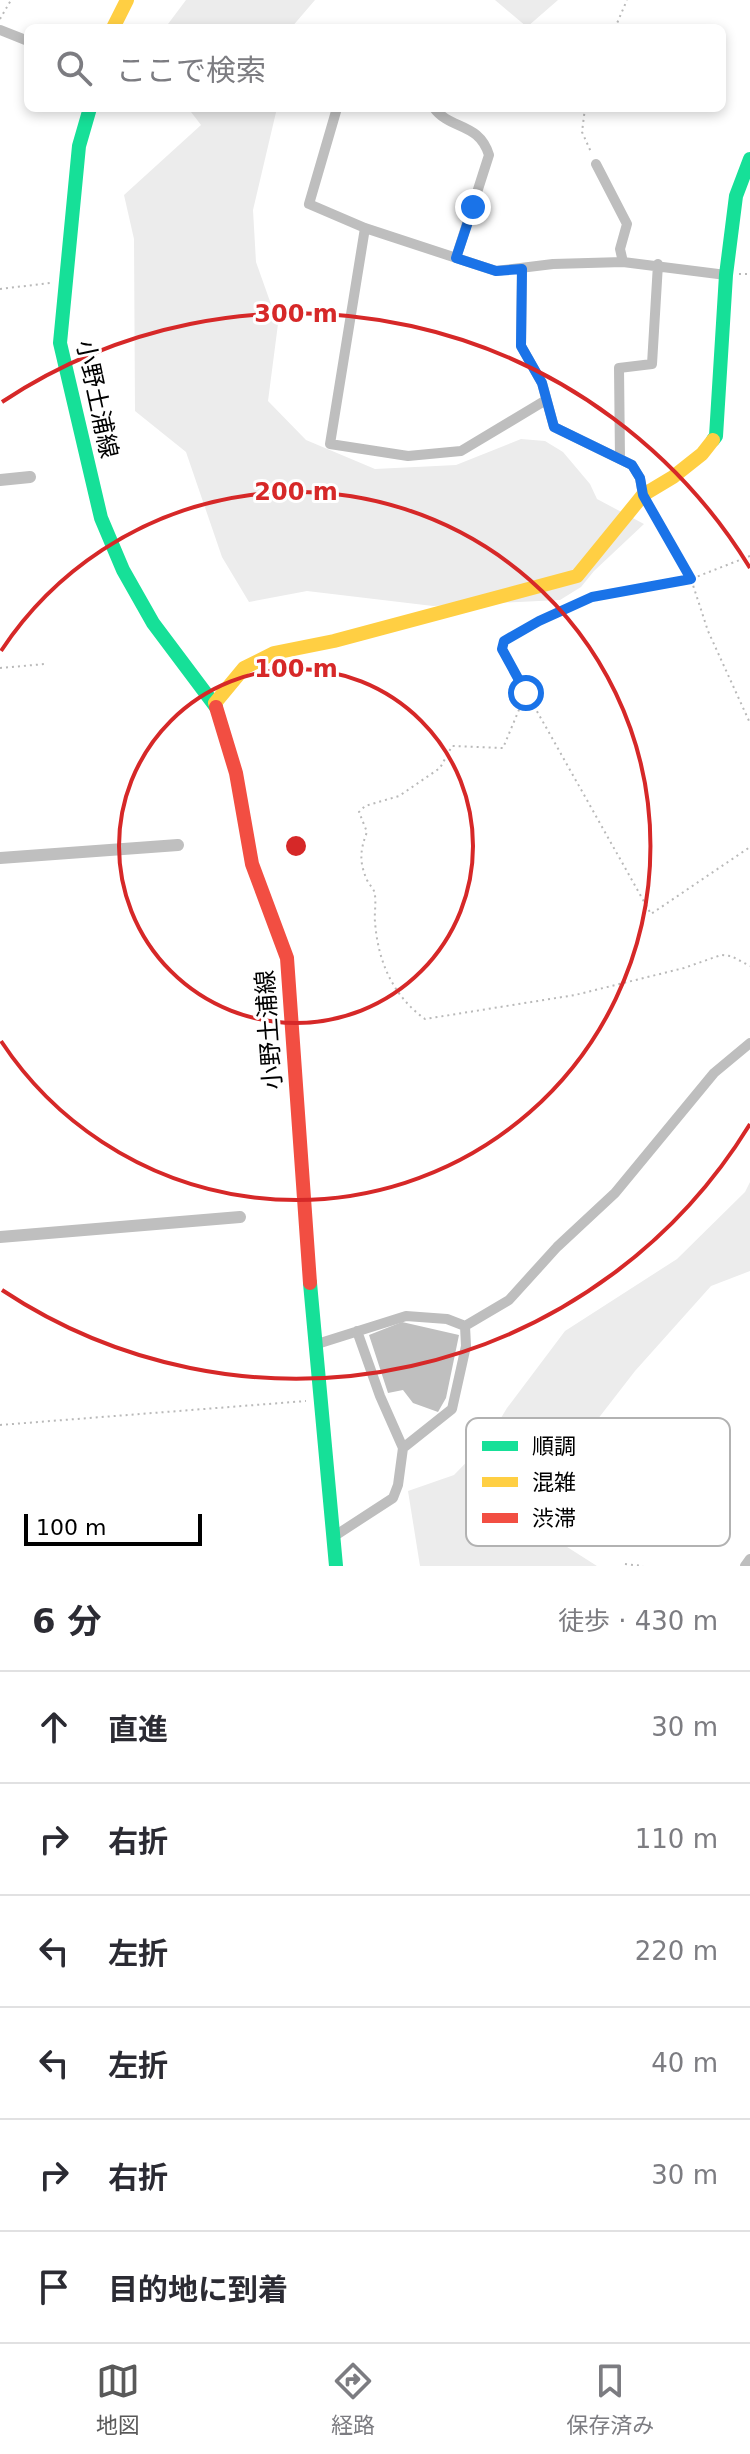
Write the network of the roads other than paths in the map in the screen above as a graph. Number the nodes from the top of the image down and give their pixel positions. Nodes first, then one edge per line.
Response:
1 (127, 0) edge
2 (115, 24) edge
3 (0, 30) edge
4 (24, 39) edge
5 (89, 112) edge
6 (336, 112) edge
7 (437, 112) edge
8 (750, 159) edge
9 (596, 164) road end
10 (365, 228) junction
11 (456, 258) junction
12 (623, 262) junction
13 (658, 264) junction
14 (522, 269) junction
15 (726, 275) junction
16 (546, 400) junction
17 (620, 459) junction
18 (643, 495) junction
19 (215, 703) junction
20 (750, 1043) edge
21 (465, 1326) junction
22 (357, 1331) junction
23 (314, 1345) junction
24 (403, 1448) junction
25 (333, 1537) junction
26 (750, 1559) edge
27 (336, 1566) edge
28 (745, 1566) edge

1 - 2 main road
3 - 4 street
5 - 19 main road, 小野土浦線
6 - 10 street
7 - 11 street
8 - 15 main road
9 - 12 street
10 - 11 street
10 - 16 street
11 - 14 street
12 - 13 street
12 - 14 street
13 - 15 street
13 - 17 street
14 - 16 street
15 - 18 main road
16 - 17 street
17 - 18 street
18 - 19 main road
19 - 23 main road, 小野土浦線
20 - 21 street
21 - 22 street
21 - 24 street
22 - 23 street
22 - 24 street
23 - 25 main road, 小野土浦線
24 - 25 street
25 - 27 main road, 小野土浦線
26 - 28 street

